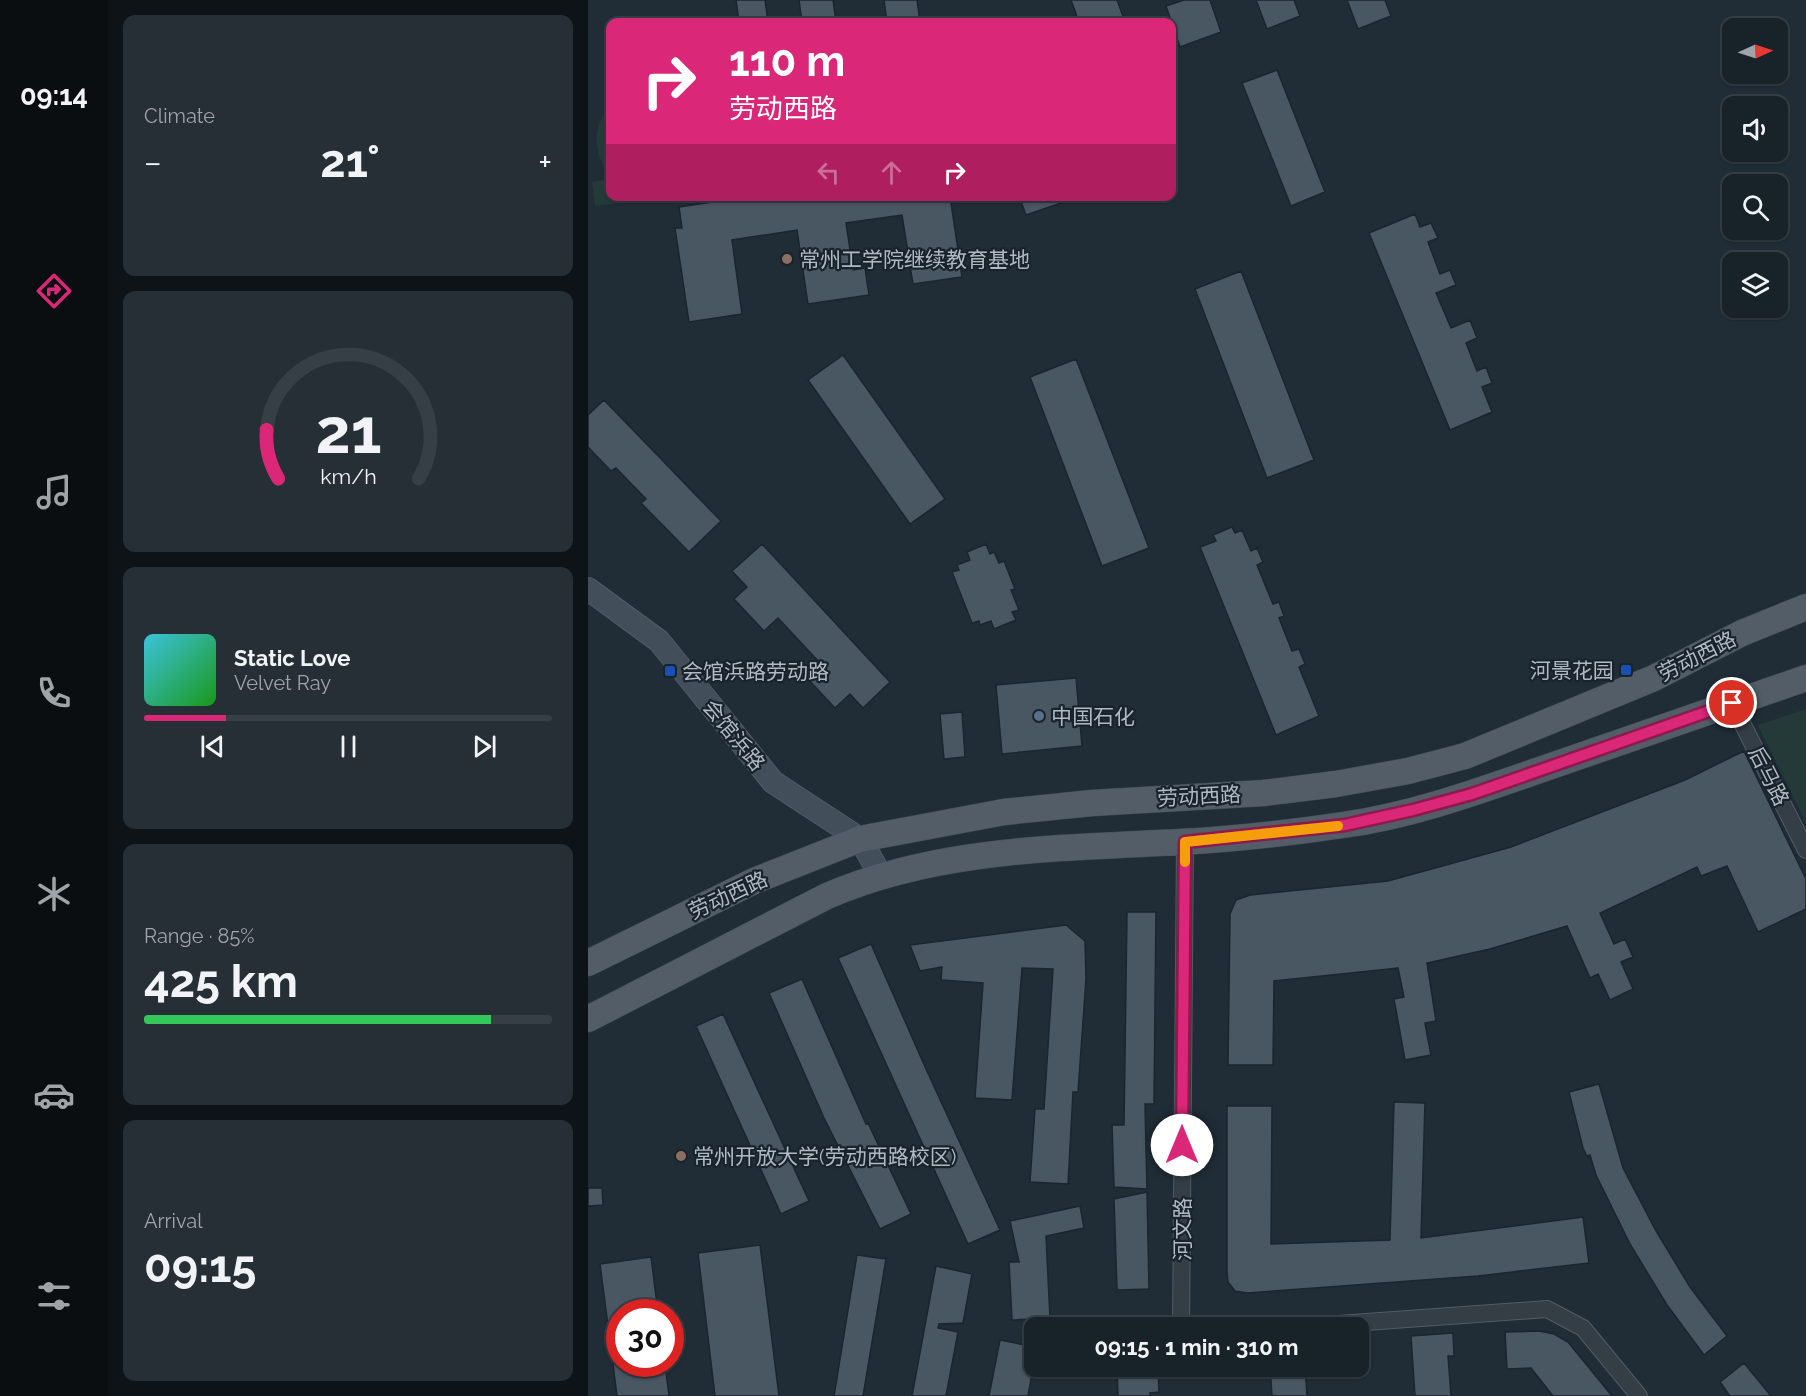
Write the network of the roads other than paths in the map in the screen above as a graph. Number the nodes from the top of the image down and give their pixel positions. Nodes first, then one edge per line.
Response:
1 (588, 589) edge
2 (1806, 607) edge
3 (1806, 678) edge
4 (1732, 703) junction
5 (860, 839) junction
6 (1185, 842) junction
7 (1806, 850) edge
8 (881, 876) junction
9 (588, 963) edge
10 (588, 1019) edge
11 (1181, 1317) edge
12 (1369, 1322) edge
13 (1639, 1396) edge

1 - 5 street, 会馆浜路
2 - 5 main road, 劳动西路
3 - 4 main road, 劳动西路
4 - 6 main road, 劳动西路
4 - 7 street, 后马路
5 - 8 street, 会馆浜路
5 - 9 main road, 劳动西路
6 - 8 main road, 劳动西路
6 - 11 street, 河文路
8 - 10 main road, 劳动西路
12 - 13 street

